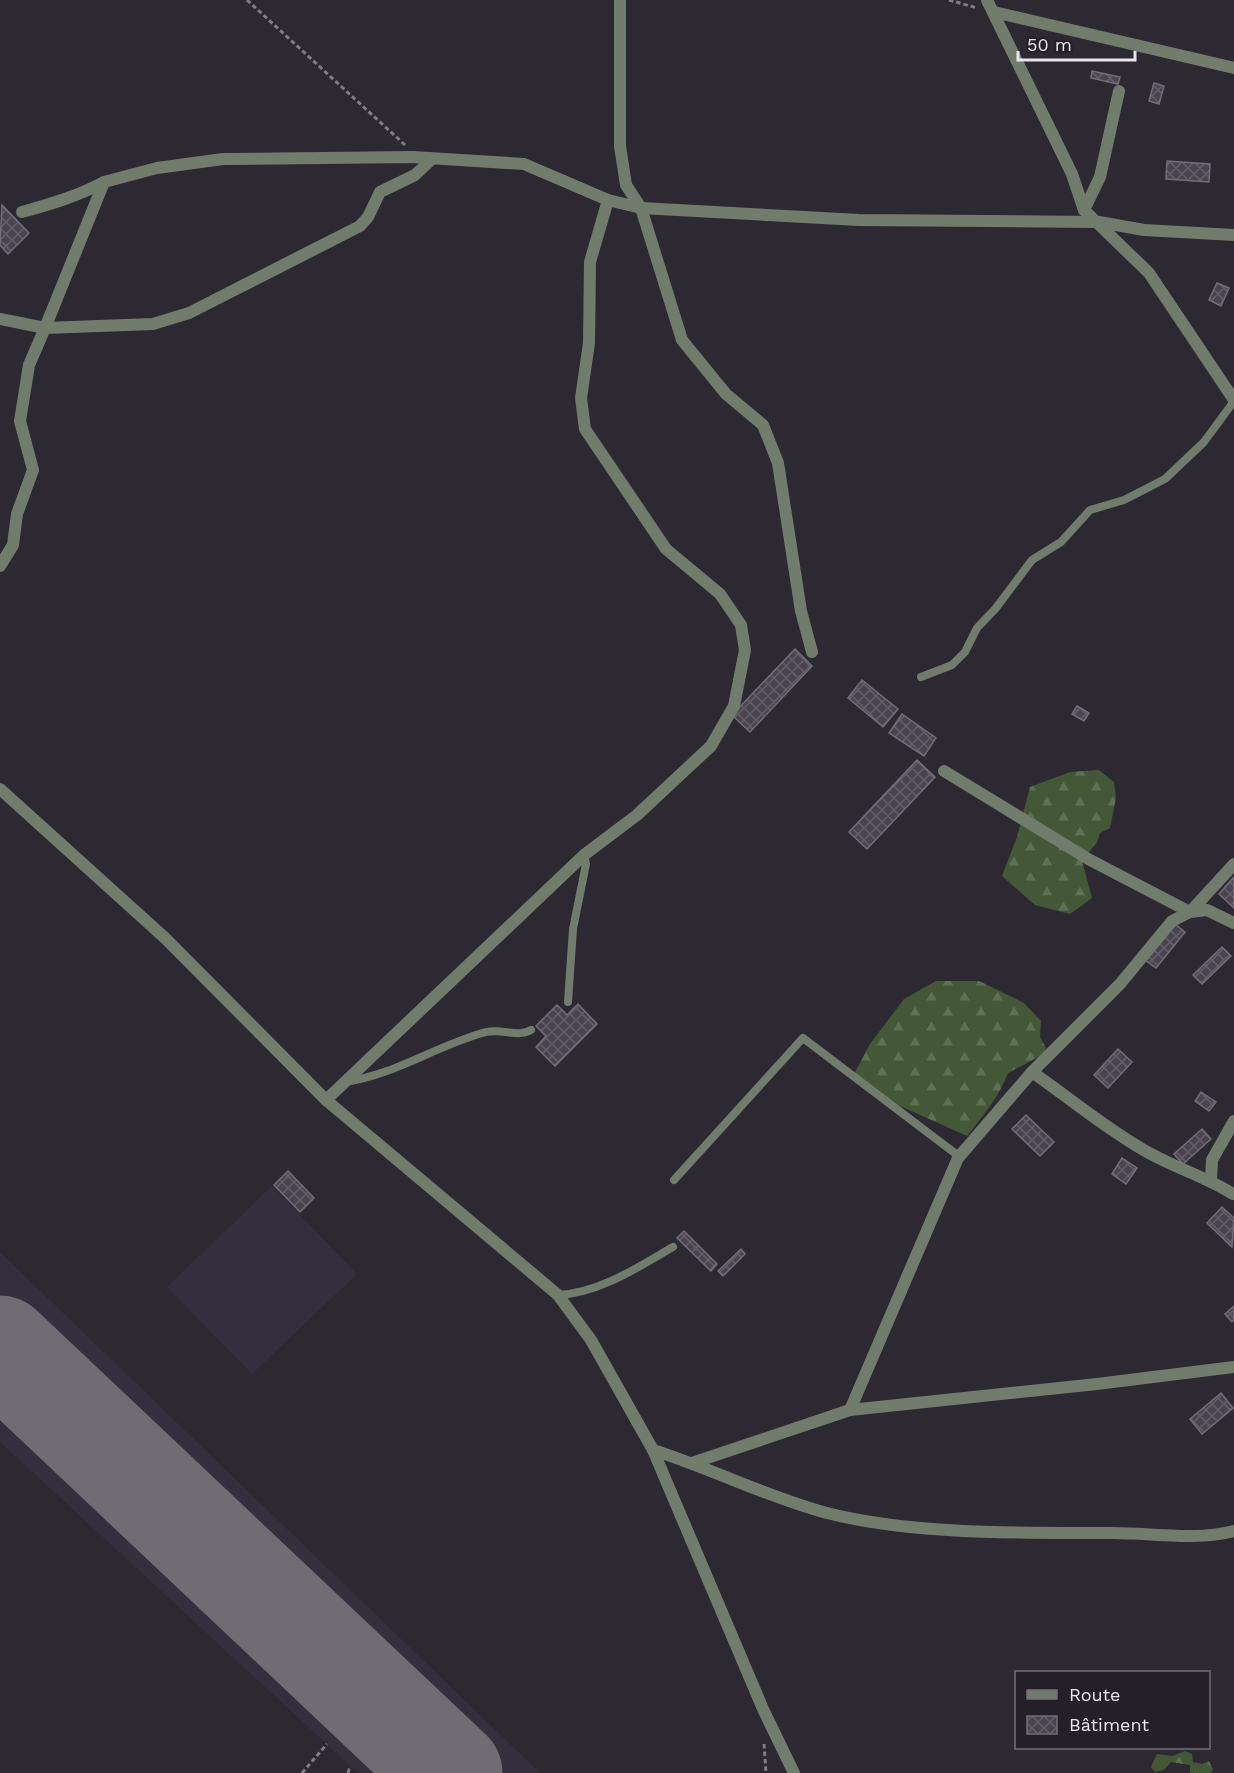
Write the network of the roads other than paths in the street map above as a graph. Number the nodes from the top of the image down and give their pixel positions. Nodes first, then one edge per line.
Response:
1 (620, 0) edge
2 (987, 0) edge
3 (994, 12) junction
4 (1234, 68) edge
5 (1119, 91) dead end
6 (432, 159) junction
7 (104, 182) junction
8 (608, 200) junction
9 (641, 208) junction
10 (1084, 210) junction
11 (22, 212) dead end
12 (1099, 222) junction
13 (1234, 235) edge
14 (0, 319) edge
15 (45, 328) junction
16 (1234, 400) edge
17 (0, 566) edge
18 (812, 652) dead end
19 (921, 677) dead end
20 (944, 771) dead end
21 (0, 789) edge
22 (584, 855) junction
23 (1234, 864) edge
24 (1190, 912) junction
25 (1234, 923) edge
26 (568, 1002) dead end
27 (531, 1030) dead end
28 (1032, 1072) junction
29 (345, 1082) junction
30 (326, 1100) junction
31 (1234, 1121) edge
32 (960, 1157) junction
33 (674, 1180) dead end
34 (1211, 1180) junction
35 (1233, 1194) edge
36 (673, 1247) dead end
37 (558, 1295) junction
38 (1234, 1367) edge
39 (850, 1410) junction
40 (653, 1450) junction
41 (692, 1463) junction
42 (1234, 1531) edge
43 (794, 1773) edge

1 - 9 street
2 - 3 street
3 - 4 street
3 - 10 street
5 - 10 street
6 - 7 street
6 - 8 street
6 - 15 street
7 - 11 street
7 - 15 street
8 - 9 street
8 - 22 street
9 - 12 street
9 - 18 street
10 - 12 street
12 - 13 street
12 - 16 street
14 - 15 street
15 - 17 street
16 - 19 lane
20 - 24 street
21 - 30 street
22 - 26 lane
22 - 29 street
23 - 24 street
24 - 25 street
24 - 28 street
27 - 29 lane
28 - 32 street
28 - 34 street
29 - 30 street
30 - 37 street
31 - 34 street
32 - 33 lane
32 - 39 street
34 - 35 street
36 - 37 lane
37 - 40 street
38 - 39 street
39 - 41 street
40 - 41 street
40 - 43 street
41 - 42 street

